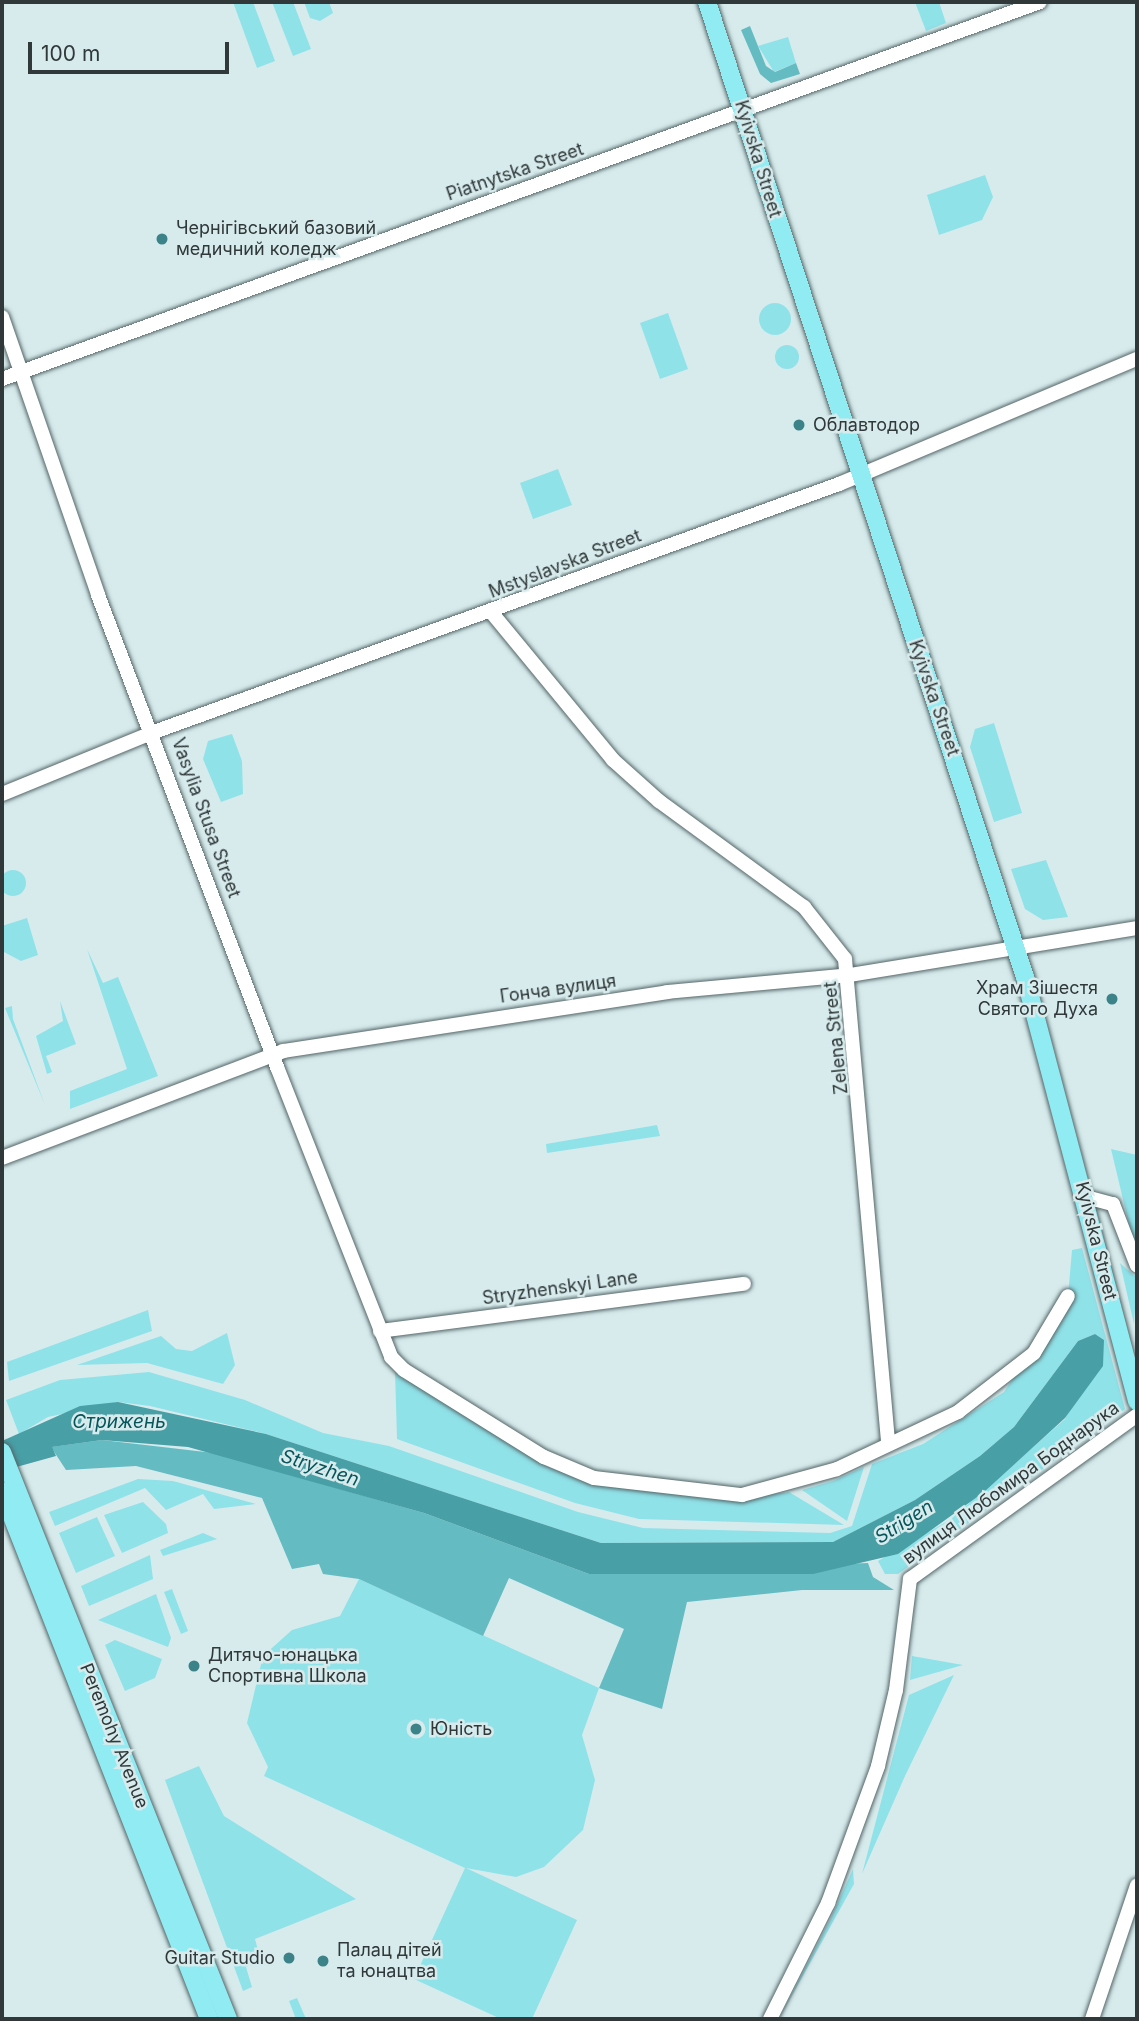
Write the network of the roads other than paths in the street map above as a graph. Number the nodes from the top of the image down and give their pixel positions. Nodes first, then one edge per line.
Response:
1 (708, 2) edge
2 (1040, 2) edge
3 (744, 111) junction
4 (2, 317) edge
5 (1137, 359) edge
6 (22, 371) junction
7 (2, 379) edge
8 (861, 475) junction
9 (492, 613) junction
10 (154, 732) junction
11 (2, 794) edge
12 (1137, 928) edge
13 (1016, 951) junction
14 (850, 975) junction
15 (272, 1053) junction
16 (2, 1158) edge
17 (1086, 1197) junction
18 (1137, 1266) edge
19 (744, 1284) dead end
20 (1068, 1296) dead end
21 (380, 1331) junction
22 (1137, 1401) edge
23 (1137, 1415) edge
24 (888, 1443) junction
25 (2, 1452) edge
26 (7, 1492) edge
27 (1137, 1885) edge
28 (209, 2019) edge
29 (228, 2019) edge
30 (770, 2019) edge
31 (1092, 2019) edge

1 - 3 main road, Kyivska Street
2 - 3 street, Piatnytska Street
3 - 6 street, Piatnytska Street
3 - 8 main road, Kyivska Street
4 - 6 street, Vasylia Stusa Street
5 - 8 street, Mstyslavska Street
6 - 7 street, Piatnytska Street
6 - 10 street, Vasylia Stusa Street
8 - 9 street, Mstyslavska Street
8 - 13 main road, Kyivska Street
9 - 10 street, Mstyslavska Street
9 - 14 street, Zelena Street
10 - 11 street, Mstyslavska Street
10 - 15 street, Vasylia Stusa Street
12 - 13 street, Гонча вулиця
13 - 14 street, Гонча вулиця
13 - 17 main road, Kyivska Street
14 - 15 street, Гонча вулиця
14 - 24 street, Zelena Street
15 - 16 street, Гонча вулиця
15 - 21 street, Vasylia Stusa Street
17 - 18 street
17 - 22 main road, Kyivska Street
19 - 21 street, Stryzhenskyi Lane
20 - 24 street, Vasylia Stusa Street
21 - 24 street, Vasylia Stusa Street
23 - 30 street, вулиця Любомира Боднарука
25 - 26 main road, Peremohy Avenue
26 - 28 main road, Peremohy Avenue
26 - 29 main road, Peremohy Avenue
27 - 31 street

